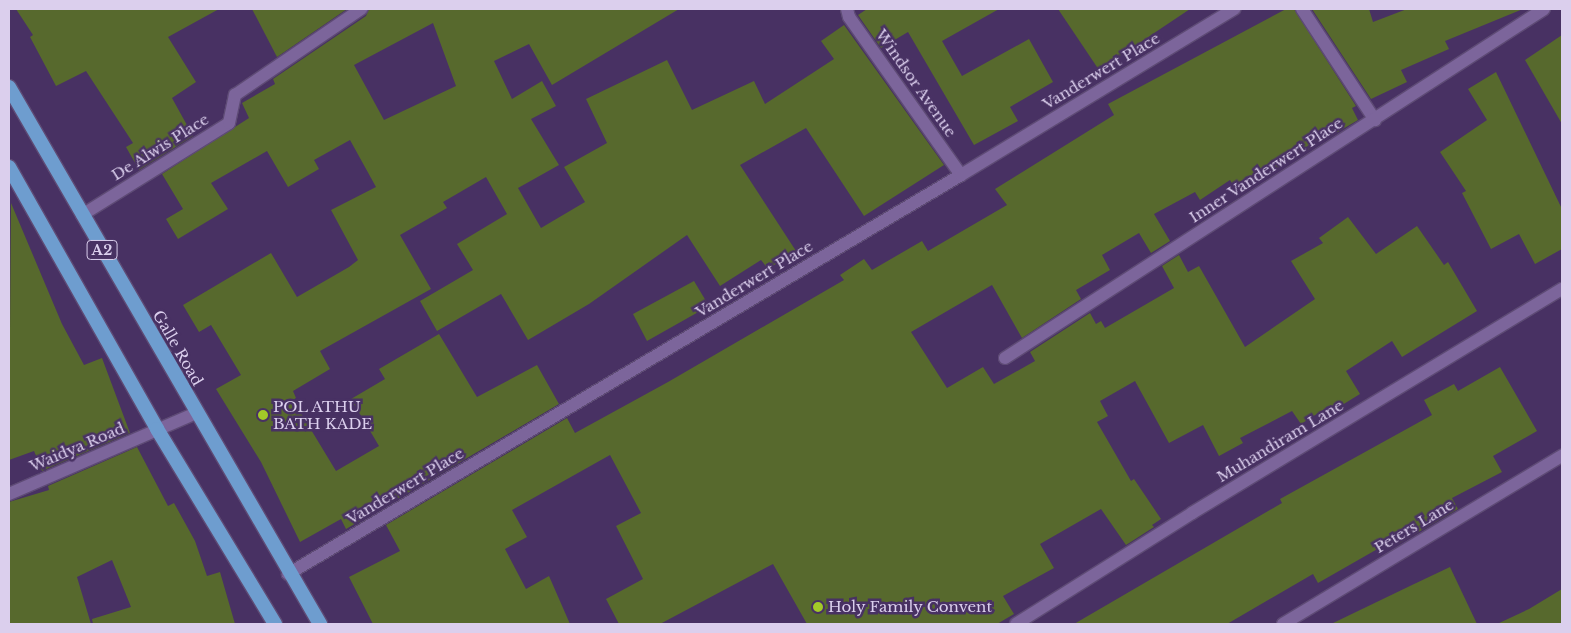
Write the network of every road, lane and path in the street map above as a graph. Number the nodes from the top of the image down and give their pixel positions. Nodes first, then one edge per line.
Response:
1 (361, 9) edge
2 (847, 9) edge
3 (1302, 9) edge
4 (1544, 9) edge
5 (1229, 10) edge
6 (9, 87) edge
7 (1375, 120) junction
8 (9, 167) edge
9 (961, 175) junction
10 (82, 214) junction
11 (1562, 289) edge
12 (1005, 358) dead end
13 (196, 413) junction
14 (157, 429) junction
15 (1562, 456) edge
16 (9, 494) edge
17 (288, 574) junction
18 (275, 624) edge
19 (320, 624) edge
20 (1016, 624) edge
21 (1282, 624) edge

1 - 10 street, De Alwis Place
2 - 9 street, Windsor Avenue
3 - 7 street
4 - 7 street, Inner Vanderwert Place
5 - 9 street, Vanderwert Place
6 - 10 highway, Galle Road / A2
7 - 12 street, Inner Vanderwert Place
8 - 14 highway, A2
9 - 17 street, Vanderwert Place
10 - 13 highway, Galle Road / A2
11 - 20 street, Muhandiram Lane
13 - 14 street, Waidya Road
13 - 17 highway, Galle Road / A2
14 - 16 street, Waidya Road
14 - 18 highway, A2
15 - 21 street, Peters Lane
17 - 19 highway, Galle Road / A2

